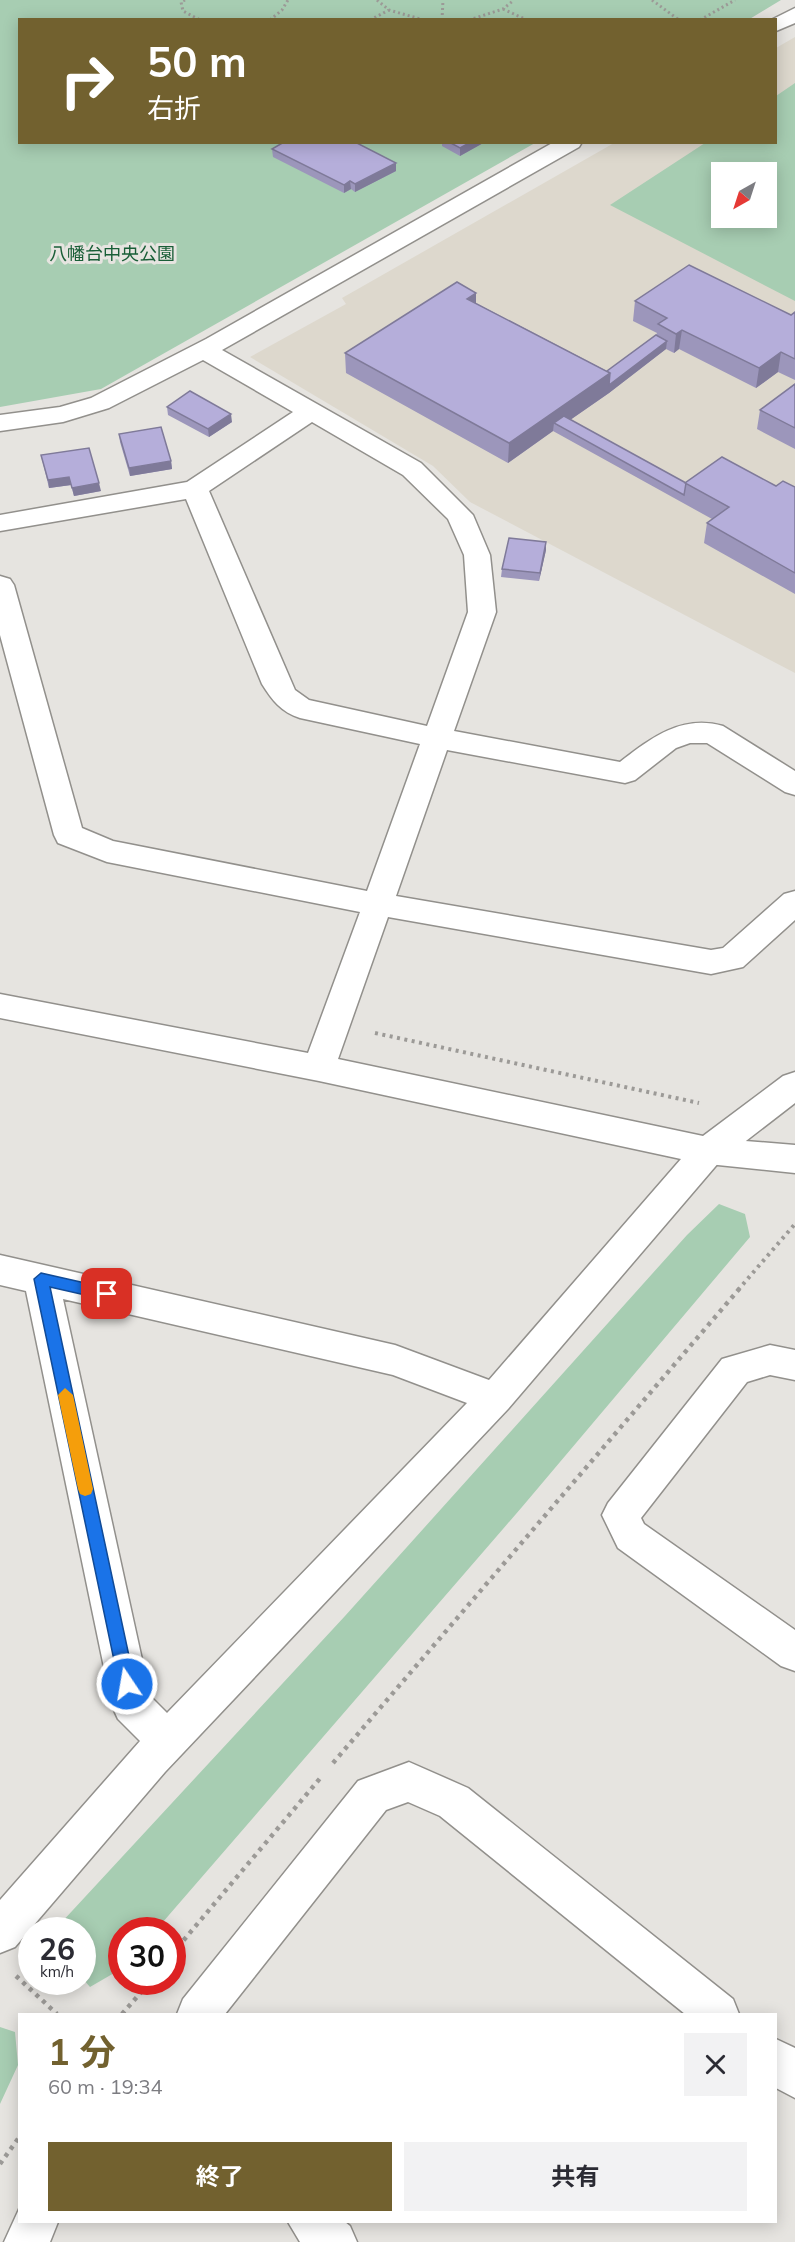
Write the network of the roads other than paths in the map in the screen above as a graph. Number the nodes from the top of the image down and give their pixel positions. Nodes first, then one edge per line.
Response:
1 (795, 14) edge
2 (777, 24) edge
3 (567, 144) edge
4 (204, 350) junction
5 (311, 411) junction
6 (0, 423) edge
7 (195, 489) junction
8 (0, 523) edge
9 (0, 585) edge
10 (438, 738) junction
11 (795, 785) edge
12 (795, 902) edge
13 (378, 904) junction
14 (0, 1006) edge
15 (319, 1068) junction
16 (795, 1085) edge
17 (708, 1151) junction
18 (795, 1160) edge
19 (0, 1270) edge
20 (41, 1279) junction
21 (795, 1365) edge
22 (495, 1398) junction
23 (795, 1653) edge
24 (168, 1740) junction
25 (4, 1950) edge
26 (199, 2013) edge
27 (717, 2013) edge
28 (777, 2062) edge
29 (795, 2076) edge
30 (36, 2223) edge
31 (312, 2223) edge
32 (27, 2242) edge
33 (334, 2242) edge

1 - 2 street
3 - 4 street
4 - 5 street
4 - 6 street
5 - 7 street
5 - 10 street
7 - 8 street
7 - 10 street
9 - 13 street
10 - 11 street
10 - 13 street
12 - 13 street
13 - 15 street
14 - 15 street
15 - 17 street
16 - 17 street
17 - 18 street
17 - 22 street
19 - 20 street
20 - 22 street
20 - 24 street
21 - 23 street
22 - 24 street
24 - 25 street
26 - 27 street
28 - 29 street
30 - 32 street
31 - 33 street

